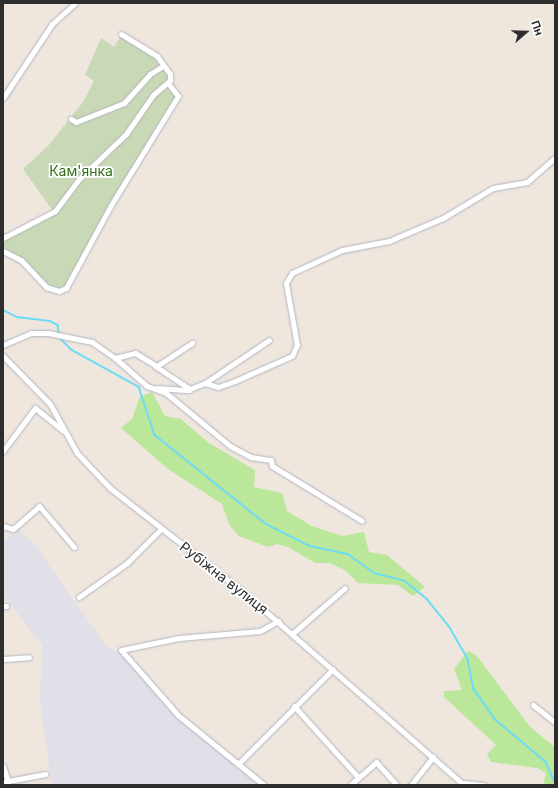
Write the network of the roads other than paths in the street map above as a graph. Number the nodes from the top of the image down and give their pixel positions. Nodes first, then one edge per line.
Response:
1 (75, 3) edge
2 (121, 34) dead end
3 (163, 66) junction
4 (168, 83) junction
5 (3, 98) edge
6 (71, 119) dead end
7 (555, 158) edge
8 (3, 238) edge
9 (3, 251) edge
10 (269, 340) dead end
11 (192, 343) dead end
12 (3, 345) edge
13 (3, 356) edge
14 (115, 358) junction
15 (155, 366) junction
16 (206, 383) junction
17 (195, 387) junction
18 (155, 388) junction
19 (67, 436) junction
20 (3, 451) edge
21 (362, 521) dead end
22 (3, 526) edge
23 (161, 529) junction
24 (74, 547) dead end
25 (345, 588) dead end
26 (79, 596) dead end
27 (278, 621) junction
28 (292, 634) junction
29 (29, 657) dead end
30 (3, 659) edge
31 (333, 669) junction
32 (533, 705) dead end
33 (294, 706) junction
34 (555, 722) edge
35 (433, 757) junction
36 (238, 764) junction
37 (3, 766) edge
38 (45, 774) dead end
39 (358, 777) junction
40 (5, 782) edge
41 (467, 784) edge
42 (264, 785) edge
43 (350, 785) edge
44 (397, 785) edge
45 (411, 785) edge
46 (483, 785) edge

1 - 5 street
2 - 3 street
3 - 4 street
3 - 6 street
4 - 8 street
4 - 9 street
7 - 16 street
10 - 16 street
11 - 15 street
12 - 14 street
13 - 19 street, Рубіжна вулиця
14 - 15 street
14 - 18 street
15 - 17 street
16 - 17 street
17 - 18 street
18 - 21 street
19 - 20 street
19 - 23 street, Рубіжна вулиця
22 - 24 street
23 - 26 street
23 - 27 street, Рубіжна вулиця
25 - 28 street
27 - 28 street, Рубіжна вулиця
27 - 36 street
28 - 31 street, Рубіжна вулиця
29 - 30 street
31 - 33 street
31 - 35 street, Рубіжна вулиця
32 - 34 street
33 - 36 street
33 - 39 street
35 - 41 street, Рубіжна вулиця
35 - 45 street
36 - 42 street
37 - 40 street
38 - 40 street
39 - 43 street
39 - 44 street
41 - 46 street, Рубіжна вулиця

